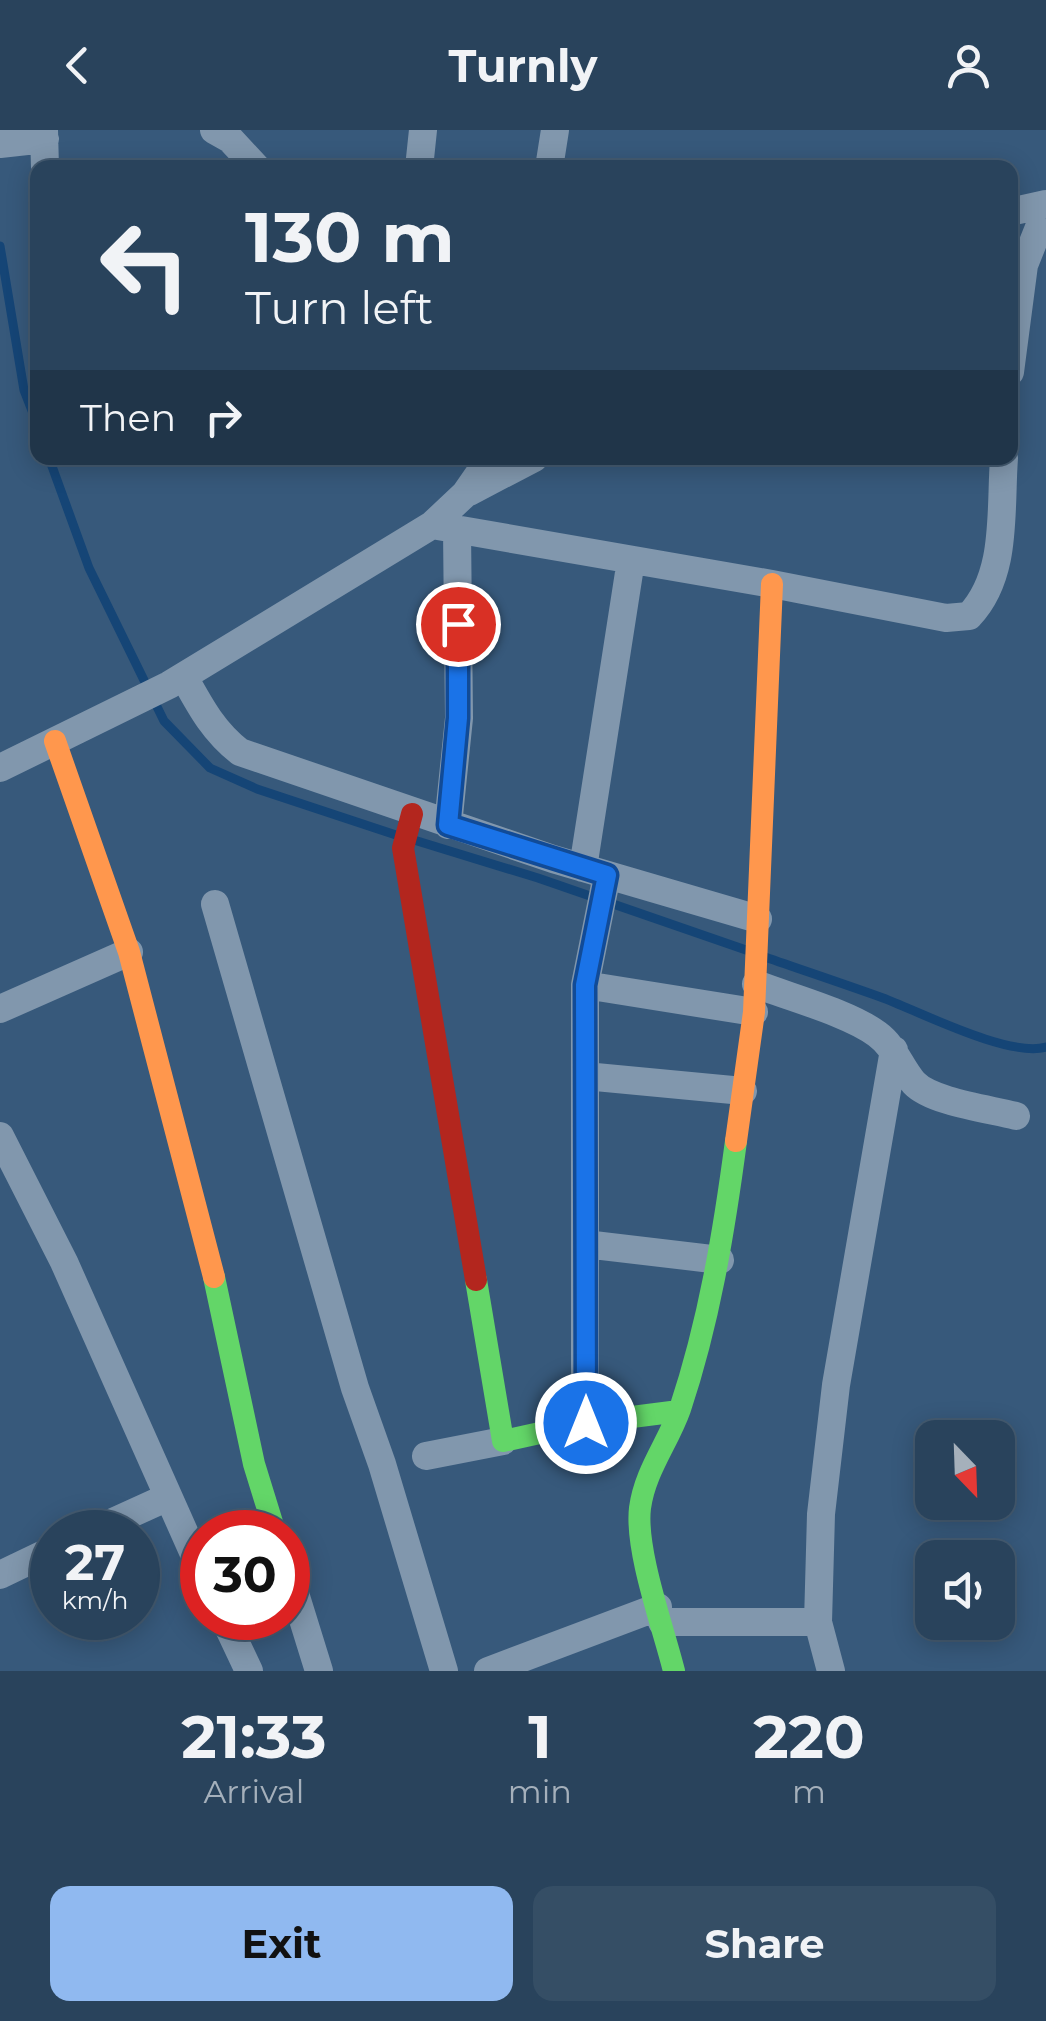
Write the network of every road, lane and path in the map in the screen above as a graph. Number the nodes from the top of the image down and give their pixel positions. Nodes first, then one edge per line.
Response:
1 (214, 130) edge
2 (422, 130) edge
3 (555, 130) edge
4 (45, 134) edge
5 (2, 144) edge
6 (45, 160) edge
7 (250, 160) edge
8 (420, 160) edge
9 (550, 160) edge
10 (1046, 207) edge
11 (1018, 211) edge
12 (1018, 311) edge
13 (485, 465) edge
14 (521, 465) edge
15 (1004, 465) edge
16 (465, 494) junction
17 (444, 528) junction
18 (631, 560) junction
19 (772, 584) junction
20 (176, 681) junction
21 (56, 741) junction
22 (0, 768) edge
23 (411, 818) junction
24 (448, 825) junction
25 (595, 871) junction
26 (215, 904) dead end
27 (757, 928) junction
28 (130, 952) junction
29 (585, 985) junction
30 (755, 988) junction
31 (0, 1009) edge
32 (894, 1050) junction
33 (585, 1076) junction
34 (743, 1091) junction
35 (1016, 1116) dead end
36 (0, 1136) edge
37 (585, 1244) junction
38 (720, 1260) junction
39 (679, 1411) junction
40 (586, 1423) junction
41 (503, 1442) junction
42 (426, 1456) dead end
43 (168, 1497) junction
44 (139, 1510) edge
45 (269, 1510) edge
46 (180, 1523) edge
47 (30, 1561) edge
48 (0, 1575) edge
49 (660, 1614) junction
50 (818, 1622) junction
51 (234, 1640) edge
52 (309, 1640) edge
53 (502, 1668) edge
54 (248, 1671) edge
55 (319, 1671) edge
56 (444, 1671) edge
57 (674, 1671) edge
58 (832, 1671) edge

1 - 7 street
2 - 8 street
3 - 9 street
4 - 5 street
4 - 6 street
10 - 11 street
10 - 12 street
13 - 16 street
14 - 16 street
15 - 19 street
16 - 17 street
17 - 18 street
17 - 20 street
17 - 24 street
18 - 19 street
18 - 25 street
19 - 27 street
20 - 21 street
20 - 23 street
21 - 22 street
21 - 28 street
23 - 24 street
23 - 41 street
24 - 25 street
25 - 27 street
25 - 29 street
26 - 56 street
27 - 30 street
28 - 31 street
28 - 45 street
29 - 30 street
29 - 33 street
30 - 32 street
30 - 34 street
32 - 35 street
32 - 50 street
33 - 34 street
33 - 37 street
34 - 38 street
36 - 43 street
37 - 38 street
37 - 40 street
38 - 39 street
39 - 40 street
39 - 49 street
40 - 41 street
41 - 42 street
43 - 44 street
43 - 46 street
47 - 48 street
49 - 50 street
49 - 53 street
49 - 57 street
50 - 58 street
51 - 54 street
52 - 55 street

